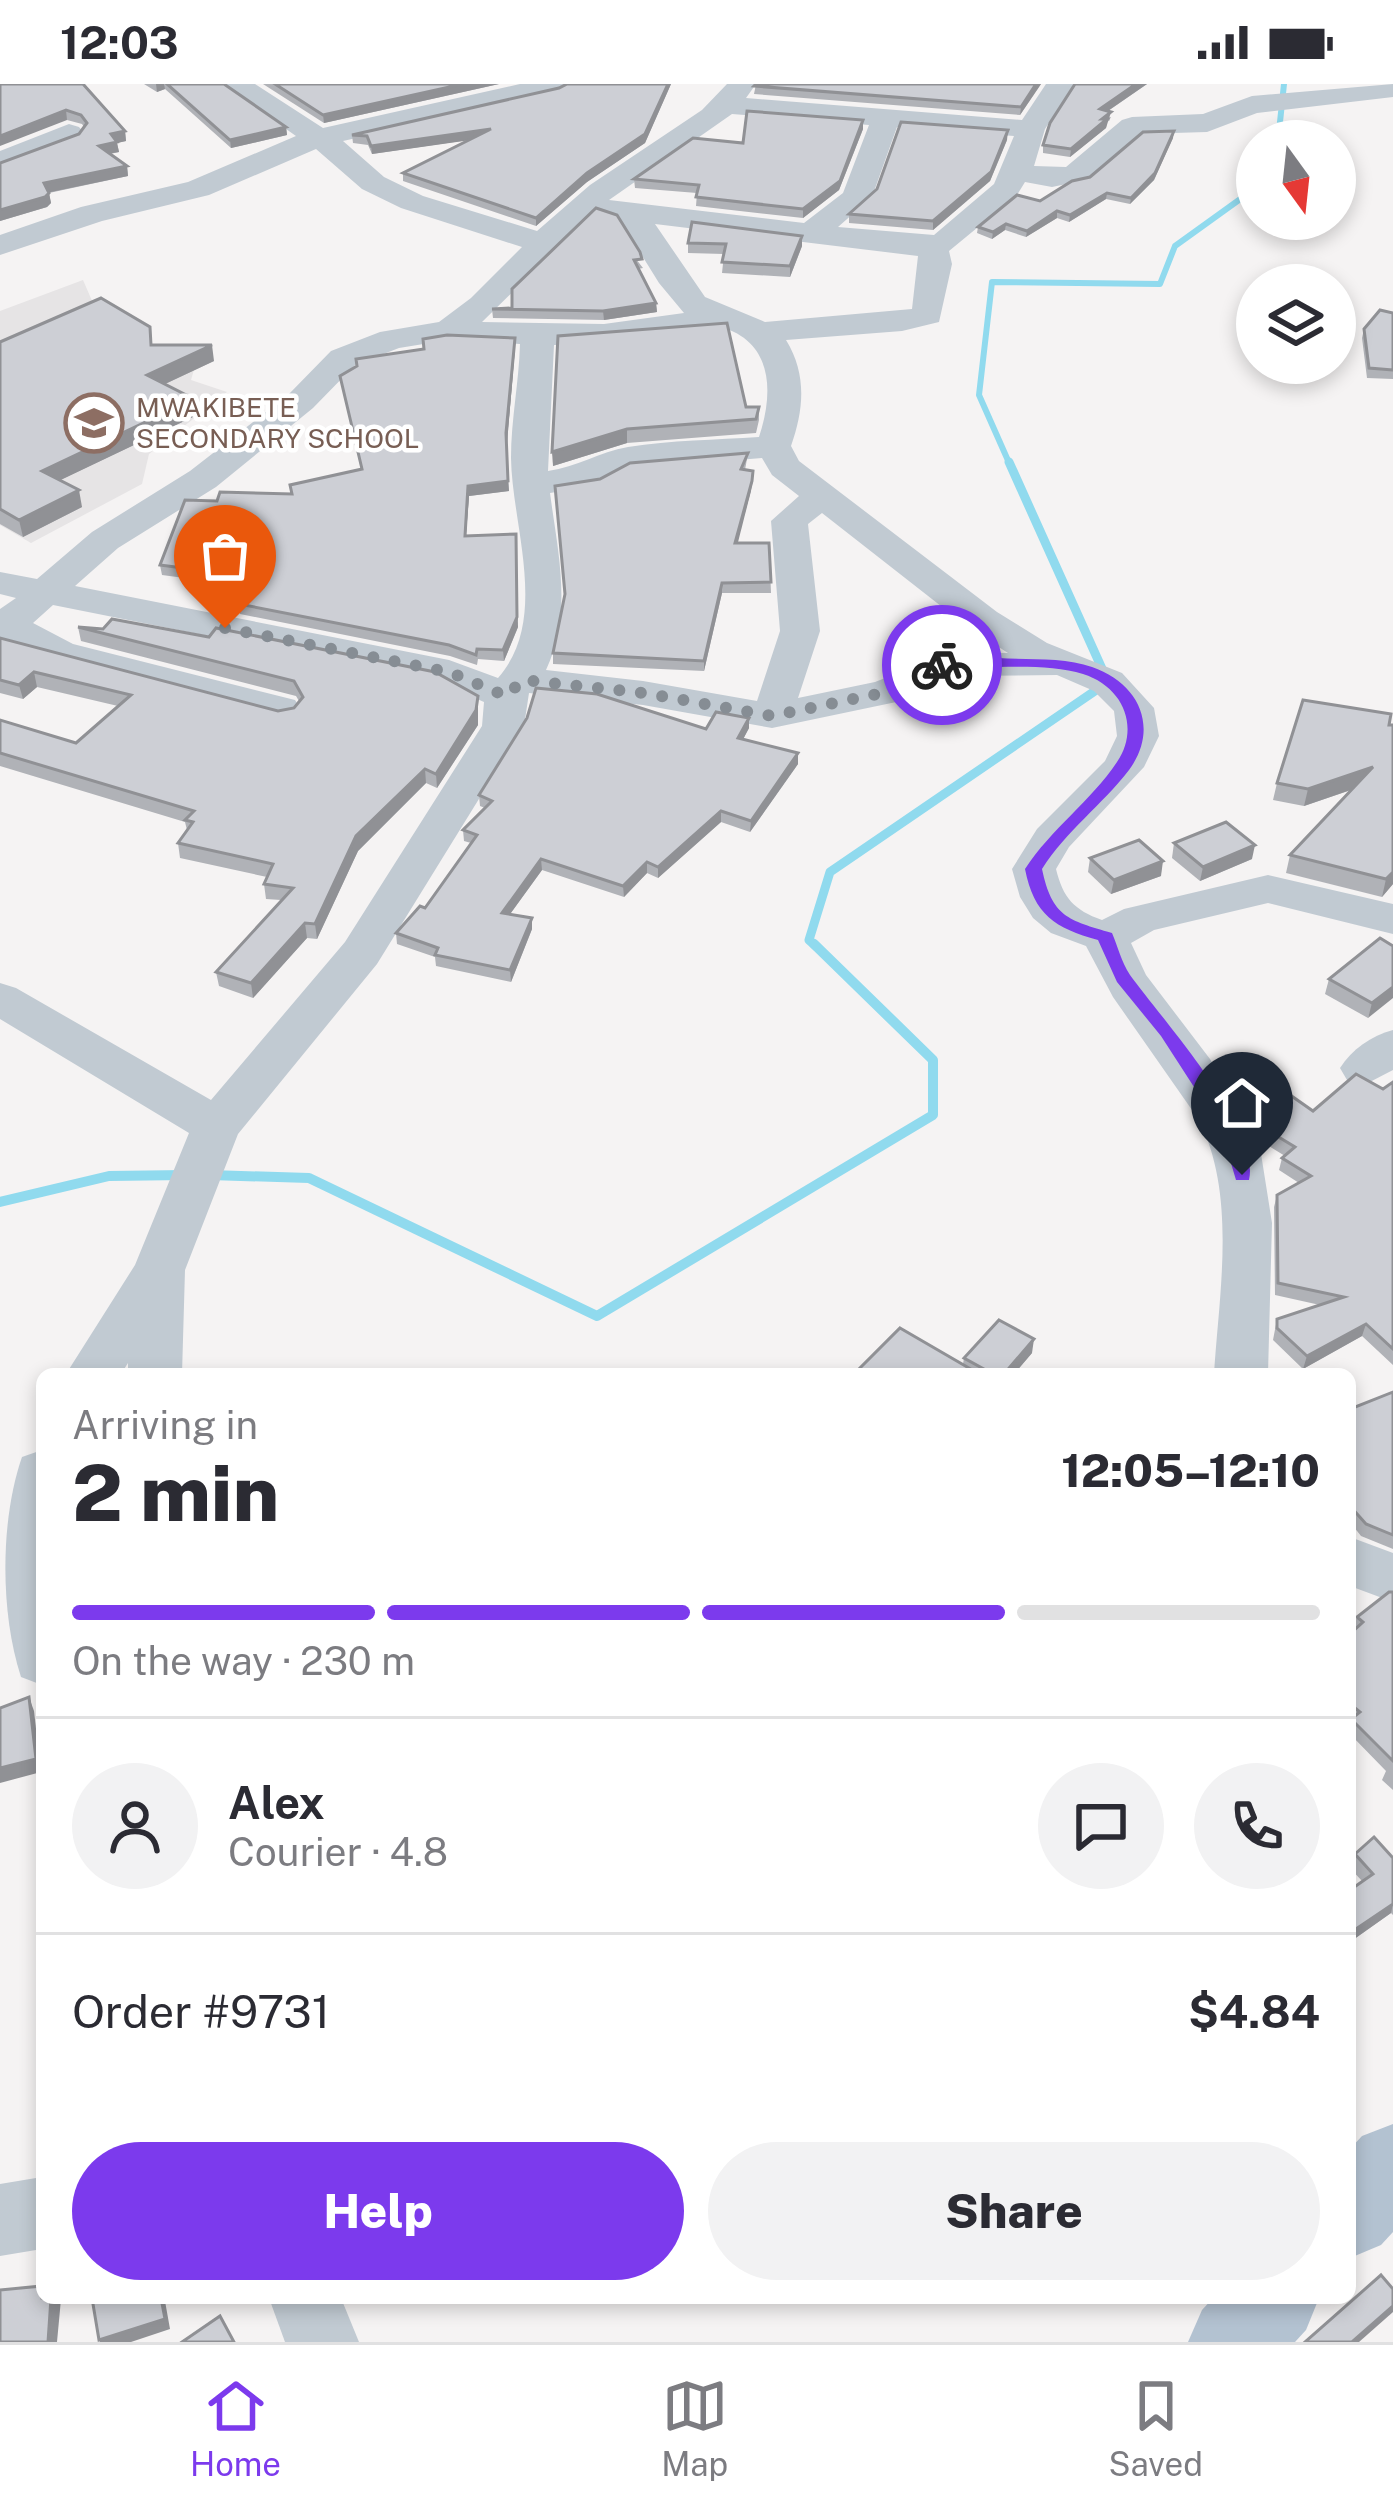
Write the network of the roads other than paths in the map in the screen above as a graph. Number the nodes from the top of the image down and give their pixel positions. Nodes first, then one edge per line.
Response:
1 (236, 84) edge
2 (398, 84) edge
3 (558, 84) edge
4 (1060, 84) edge
5 (1393, 89) edge
6 (734, 95) edge
7 (436, 112) junction
8 (886, 116) junction
9 (1030, 129) junction
10 (69, 133) edge
11 (303, 143) junction
12 (183, 160) dead end
13 (0, 162) edge
14 (1017, 172) junction
15 (584, 206) junction
16 (629, 211) junction
17 (813, 232) junction
18 (542, 243) junction
19 (0, 245) edge
20 (932, 246) junction
21 (718, 318) junction
22 (448, 330) junction
23 (762, 332) junction
24 (532, 334) junction
25 (773, 446) junction
26 (532, 484) junction
27 (823, 496) junction
28 (46, 592) junction
29 (2, 610) edge
30 (1087, 670) junction
31 (514, 688) junction
32 (281, 709) edge
33 (772, 716) junction
34 (1393, 919) edge
35 (1106, 937) junction
36 (0, 999) edge
37 (216, 1126) junction
38 (159, 1270) junction
39 (97, 1368) edge
40 (155, 1368) edge
41 (1241, 1368) edge
42 (36, 1492) edge
43 (22, 1537) edge
44 (1356, 1563) edge
45 (1393, 1578) edge
46 (36, 1630) edge
47 (0, 1636) edge
48 (36, 1664) edge
49 (1393, 2167) edge
50 (1356, 2207) edge
51 (36, 2214) edge
52 (0, 2220) edge
53 (307, 2304) edge
54 (1269, 2304) edge
55 (322, 2342) edge
56 (1234, 2342) edge

1 - 11 street
2 - 7 street
3 - 7 street
4 - 9 street
5 - 14 street
6 - 8 street
6 - 15 street
7 - 11 street
8 - 9 street
8 - 17 street
9 - 14 street
10 - 13 street
11 - 12 street
11 - 18 street
11 - 19 street
14 - 20 street
15 - 16 street
15 - 18 street
16 - 17 street
16 - 21 street
17 - 20 street
18 - 22 street
20 - 23 street
21 - 23 street
21 - 24 street
22 - 24 street
22 - 28 street
23 - 25 street
24 - 26 street
25 - 26 street
25 - 27 street
26 - 31 street
27 - 30 street
27 - 33 street
28 - 29 street
28 - 31 street
29 - 32 street
30 - 33 street
30 - 35 street
31 - 33 street
31 - 37 street
34 - 35 street
35 - 41 street
36 - 37 street
37 - 38 street
38 - 39 street
38 - 40 street
42 - 43 street
43 - 46 street
44 - 45 street
47 - 48 street
49 - 50 main road
51 - 52 street
53 - 55 street
54 - 56 main road

